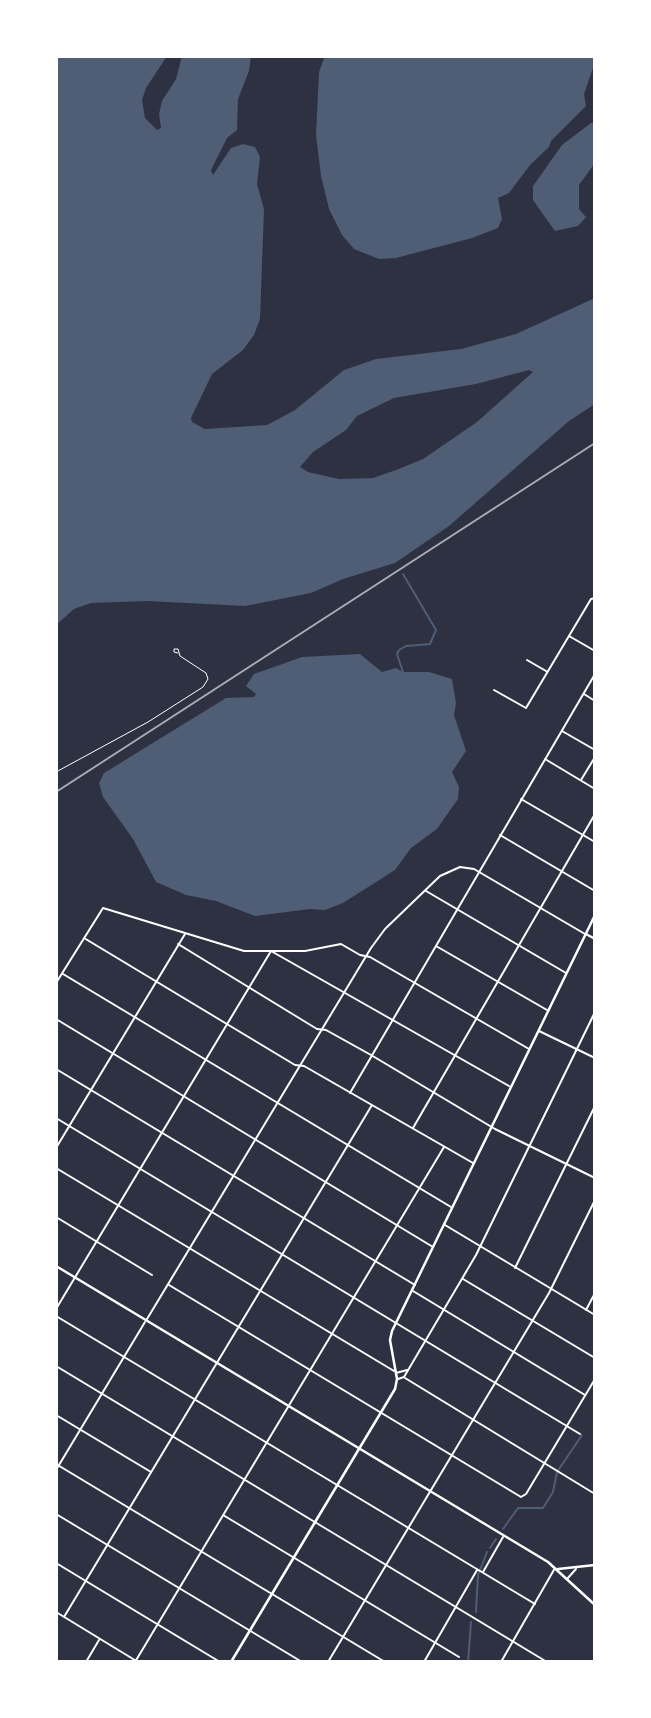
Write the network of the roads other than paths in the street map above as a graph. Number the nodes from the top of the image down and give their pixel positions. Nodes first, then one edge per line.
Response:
1 (594, 597) edge
2 (569, 636) junction
3 (595, 651) edge
4 (178, 653) dead end
5 (527, 660) dead end
6 (547, 672) junction
7 (595, 674) edge
8 (494, 690) dead end
9 (583, 694) junction
10 (595, 701) edge
11 (562, 730) junction
12 (595, 750) edge
13 (595, 757) edge
14 (544, 759) junction
15 (56, 772) edge
16 (581, 781) junction
17 (595, 789) edge
18 (520, 798) junction
19 (595, 814) edge
20 (499, 835) junction
21 (583, 835) junction
22 (595, 842) edge
23 (561, 871) junction
24 (478, 872) junction
25 (425, 890) junction
26 (595, 891) edge
27 (540, 908) junction
28 (457, 909) junction
29 (595, 915) edge
30 (185, 933) junction
31 (586, 934) junction
32 (83, 937) junction
33 (595, 939) edge
34 (178, 944) junction
35 (519, 945) junction
36 (435, 946) junction
37 (271, 951) junction
38 (365, 956) junction
39 (567, 973) junction
40 (62, 974) junction
41 (156, 981) junction
42 (415, 982) junction
43 (498, 982) junction
44 (56, 983) edge
45 (249, 988) junction
46 (344, 992) junction
47 (548, 1011) junction
48 (595, 1012) edge
49 (135, 1017) junction
50 (477, 1018) junction
51 (56, 1019) edge
52 (393, 1019) junction
53 (227, 1024) junction
54 (321, 1029) junction
55 (538, 1031) junction
56 (529, 1049) junction
57 (576, 1049) junction
58 (113, 1054) junction
59 (371, 1055) junction
60 (456, 1055) junction
61 (595, 1058) edge
62 (205, 1060) junction
63 (300, 1065) junction
64 (56, 1069) edge
65 (511, 1087) junction
66 (91, 1090) junction
67 (434, 1092) junction
68 (351, 1093) junction
69 (184, 1096) junction
70 (277, 1103) junction
71 (372, 1105) junction
72 (595, 1106) edge
73 (56, 1118) edge
74 (69, 1126) junction
75 (492, 1126) junction
76 (413, 1129) junction
77 (162, 1133) junction
78 (255, 1139) junction
79 (348, 1146) junction
80 (529, 1146) junction
81 (444, 1147) junction
82 (56, 1148) edge
83 (473, 1163) junction
84 (566, 1164) junction
85 (56, 1168) edge
86 (140, 1169) junction
87 (233, 1176) junction
88 (595, 1178) edge
89 (326, 1182) junction
90 (419, 1189) junction
91 (595, 1200) edge
92 (118, 1205) junction
93 (452, 1208) junction
94 (211, 1212) junction
95 (56, 1217) edge
96 (304, 1218) junction
97 (444, 1224) junction
98 (397, 1225) junction
99 (96, 1241) junction
100 (480, 1246) junction
101 (433, 1247) junction
102 (190, 1248) junction
103 (282, 1255) junction
104 (375, 1261) junction
105 (56, 1266) edge
106 (515, 1268) junction
107 (152, 1275) dead end
108 (75, 1278) junction
109 (462, 1278) junction
110 (168, 1284) junction
111 (415, 1285) junction
112 (551, 1289) junction
113 (261, 1291) junction
114 (412, 1291) junction
115 (595, 1293) edge
116 (354, 1297) junction
117 (56, 1309) edge
118 (443, 1309) junction
119 (586, 1310) junction
120 (595, 1315) edge
121 (56, 1317) edge
122 (146, 1321) junction
123 (533, 1321) junction
124 (396, 1323) junction
125 (239, 1327) junction
126 (332, 1334) junction
127 (425, 1340) junction
128 (514, 1352) junction
129 (124, 1357) junction
130 (595, 1358) edge
131 (217, 1363) junction
132 (56, 1366) edge
133 (408, 1369) junction
134 (310, 1370) junction
135 (396, 1373) junction
136 (404, 1377) junction
137 (397, 1379) junction
138 (595, 1379) edge
139 (496, 1383) junction
140 (102, 1394) junction
141 (586, 1395) junction
142 (195, 1400) junction
143 (288, 1407) junction
144 (381, 1413) junction
145 (56, 1415) edge
146 (474, 1419) junction
147 (567, 1426) junction
148 (80, 1430) junction
149 (580, 1434) dead end
150 (173, 1436) junction
151 (267, 1443) junction
152 (359, 1449) junction
153 (452, 1456) junction
154 (545, 1462) junction
155 (57, 1465) edge
156 (56, 1470) edge
157 (151, 1473) junction
158 (244, 1479) junction
159 (337, 1486) junction
160 (430, 1492) junction
161 (595, 1494) edge
162 (130, 1509) junction
163 (56, 1514) edge
164 (223, 1515) junction
165 (316, 1522) junction
166 (409, 1528) junction
167 (504, 1536) junction
168 (108, 1545) junction
169 (201, 1551) junction
170 (294, 1558) junction
171 (56, 1563) edge
172 (387, 1564) junction
173 (595, 1565) edge
174 (557, 1568) junction
175 (576, 1569) junction
176 (480, 1571) junction
177 (567, 1579) junction
178 (86, 1581) junction
179 (179, 1588) junction
180 (272, 1594) junction
181 (364, 1601) junction
182 (535, 1604) junction
183 (595, 1605) edge
184 (458, 1607) junction
185 (56, 1612) edge
186 (64, 1617) junction
187 (157, 1624) junction
188 (250, 1630) junction
189 (343, 1637) junction
190 (100, 1639) junction
191 (513, 1641) junction
192 (436, 1643) junction
193 (459, 1657) dead end
194 (86, 1662) edge
195 (136, 1662) edge
196 (220, 1662) edge
197 (231, 1662) edge
198 (302, 1662) edge
199 (328, 1662) edge
200 (385, 1662) edge
201 (424, 1662) edge
202 (501, 1662) edge
203 (547, 1662) edge

1 - 2 street
2 - 3 street
2 - 6 street
4 - 15 lane
5 - 6 street
6 - 8 street
7 - 9 street
9 - 10 street
9 - 11 street
11 - 12 street
11 - 14 street
13 - 16 street
14 - 16 street
14 - 18 street
16 - 17 street
18 - 20 street
18 - 21 street
19 - 21 street
20 - 23 street
20 - 24 street
21 - 22 street
21 - 23 street
23 - 26 street
23 - 27 street
24 - 25 street
24 - 27 street
24 - 28 street
25 - 28 street
25 - 38 street
27 - 31 street
27 - 35 street
28 - 35 street
28 - 36 street
29 - 31 main road
30 - 32 street
30 - 34 street
30 - 37 street
31 - 33 main road
31 - 39 main road
32 - 40 street
32 - 41 street
34 - 41 street
34 - 45 street
35 - 39 street
35 - 43 street
36 - 42 street
36 - 43 street
37 - 38 street
37 - 45 street
37 - 46 street
38 - 42 street
38 - 46 street
39 - 47 main road
40 - 44 street
40 - 49 street
41 - 49 street
41 - 53 street
42 - 50 street
42 - 52 street
43 - 47 street
43 - 50 street
45 - 53 street
45 - 54 street
46 - 52 street
46 - 54 street
47 - 55 main road
48 - 57 street
49 - 58 street
49 - 62 street
50 - 56 street
50 - 60 street
51 - 58 street
52 - 59 street
52 - 60 street
53 - 62 street
53 - 63 street
54 - 59 street
54 - 63 street
55 - 56 main road
55 - 57 street
56 - 65 main road
57 - 61 street
57 - 80 street
58 - 66 street
58 - 69 street
59 - 67 street
59 - 68 street
60 - 65 street
60 - 67 street
62 - 69 street
62 - 70 street
63 - 68 street
63 - 70 street
64 - 66 street
65 - 75 main road
66 - 74 street
66 - 77 street
67 - 75 street
67 - 76 street
68 - 71 street
69 - 77 street
69 - 78 street
70 - 78 street
70 - 79 street
71 - 76 street
71 - 79 street
72 - 84 street
73 - 74 street
74 - 82 street
74 - 86 street
75 - 80 street
75 - 83 main road
76 - 81 street
77 - 86 street
77 - 87 street
78 - 87 street
78 - 89 street
79 - 89 street
79 - 90 street
80 - 84 street
80 - 100 street
81 - 83 street
81 - 90 street
83 - 93 main road
84 - 88 street
84 - 106 street
85 - 92 street
86 - 92 street
86 - 94 street
87 - 94 street
87 - 96 street
89 - 96 street
89 - 98 street
90 - 93 street
90 - 98 street
91 - 112 street
92 - 99 street
92 - 102 street
93 - 97 main road
94 - 102 street
94 - 103 street
95 - 99 street
96 - 103 street
96 - 104 street
97 - 100 street
97 - 101 main road
98 - 101 street
98 - 104 street
99 - 107 street
99 - 108 street
100 - 106 street
100 - 109 street
101 - 111 main road
102 - 110 street
102 - 113 street
103 - 113 street
103 - 116 street
104 - 111 street
104 - 116 street
105 - 108 main road
106 - 112 street
108 - 117 street
108 - 122 main road
109 - 118 street
109 - 123 street
110 - 122 street
110 - 125 street
111 - 114 main road
112 - 119 street
112 - 123 street
113 - 125 street
113 - 126 street
114 - 118 street
114 - 124 main road
115 - 119 street
116 - 124 street
116 - 126 street
118 - 127 street
118 - 128 street
119 - 120 street
121 - 129 street
122 - 129 street
122 - 131 main road
123 - 128 street
123 - 130 street
124 - 127 street
124 - 135 main road
125 - 131 street
125 - 134 street
126 - 134 street
126 - 135 street
127 - 133 street
127 - 139 street
128 - 139 street
128 - 141 street
129 - 140 street
129 - 142 street
131 - 142 street
131 - 143 main road
132 - 140 street
133 - 135 street
133 - 136 street
134 - 143 street
134 - 144 street
135 - 137 main road
136 - 137 street
136 - 146 street
137 - 144 main road
138 - 141 street
139 - 146 street
139 - 147 street
140 - 148 street
140 - 150 street
141 - 147 street
142 - 150 street
142 - 151 street
143 - 151 street
143 - 152 main road
144 - 152 main road
144 - 153 street
145 - 148 street
146 - 153 street
146 - 154 street
147 - 149 street
147 - 154 street
148 - 155 street
148 - 157 street
150 - 157 street
150 - 158 street
151 - 158 street
151 - 159 street
152 - 159 main road
152 - 160 main road
153 - 154 street
153 - 160 street
154 - 161 street
155 - 156 street
155 - 162 street
157 - 162 street
158 - 164 street
158 - 165 street
159 - 165 main road
159 - 166 street
160 - 166 street
160 - 167 main road
162 - 168 street
162 - 169 street
163 - 168 street
164 - 169 street
164 - 170 street
165 - 170 main road
165 - 172 street
166 - 172 street
166 - 176 street
167 - 174 main road
167 - 176 street
168 - 178 street
168 - 179 street
169 - 179 street
169 - 180 street
170 - 180 main road
170 - 181 street
171 - 178 street
172 - 181 street
172 - 184 street
173 - 175 main road
174 - 175 main road
174 - 177 main road
174 - 182 street
175 - 177 street
176 - 182 street
176 - 184 street
177 - 183 main road
178 - 186 street
178 - 187 street
179 - 187 street
179 - 188 street
180 - 188 main road
180 - 189 street
181 - 189 street
181 - 192 street
182 - 191 street
184 - 191 street
184 - 192 street
185 - 186 street
186 - 190 street
187 - 195 street
187 - 196 street
188 - 197 main road
188 - 198 street
189 - 199 street
189 - 200 street
190 - 194 street
190 - 195 street
191 - 202 street
191 - 203 street
192 - 193 street
192 - 201 street

